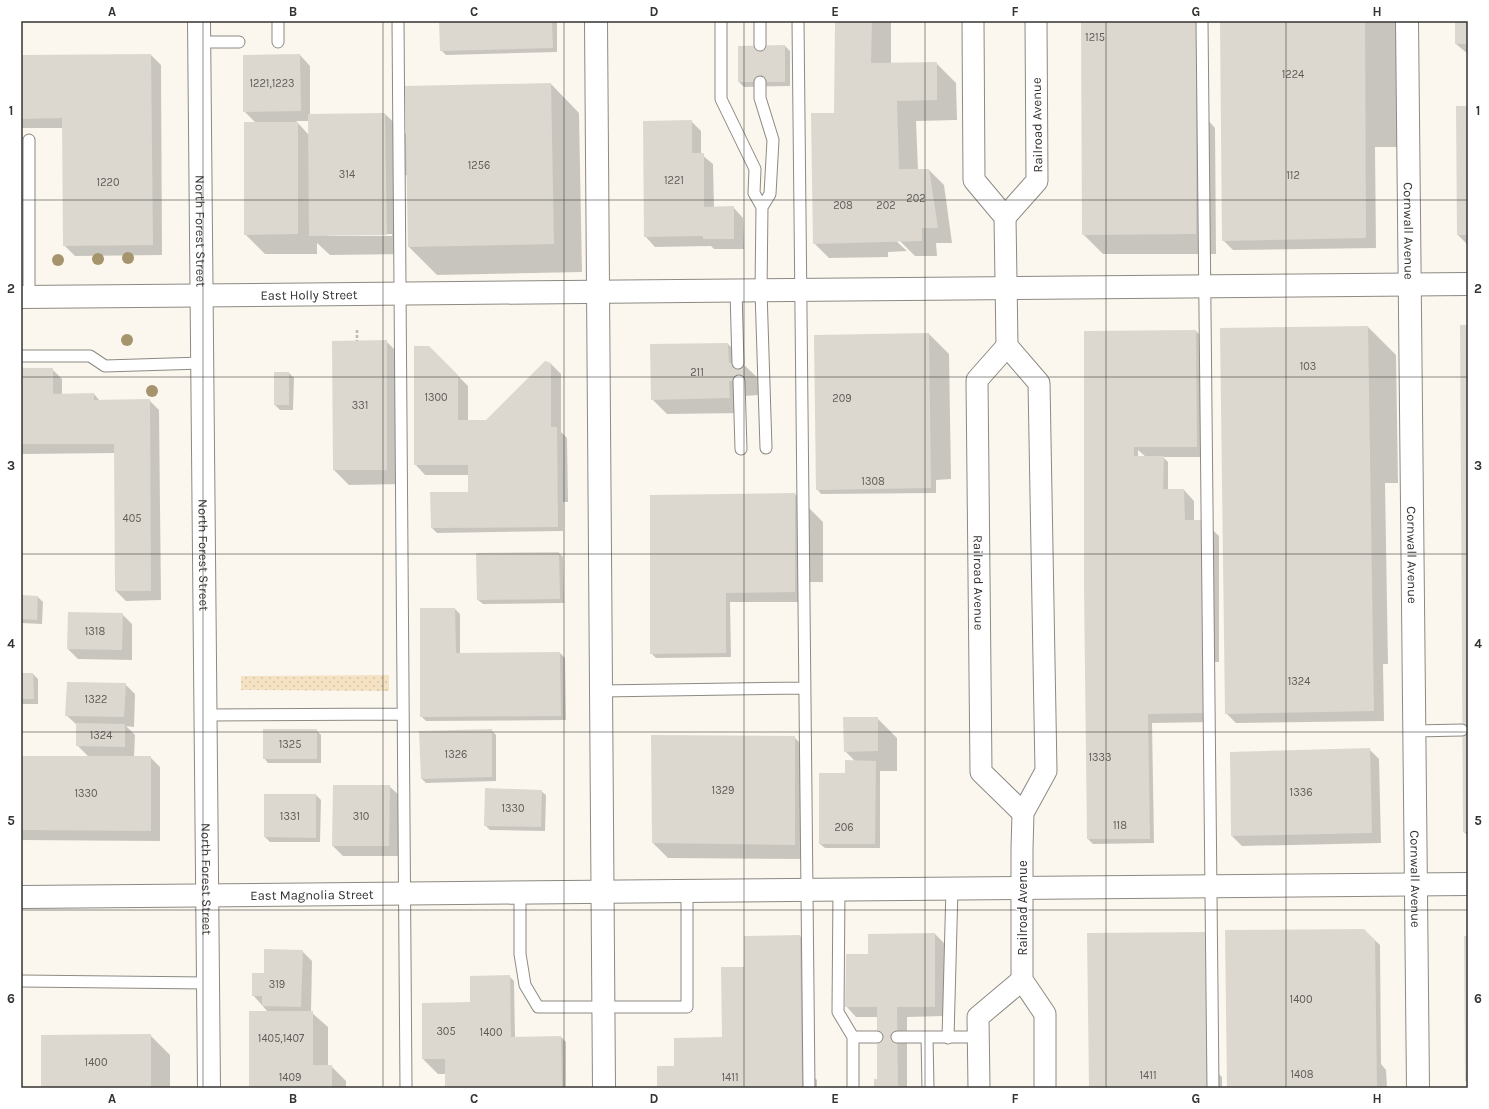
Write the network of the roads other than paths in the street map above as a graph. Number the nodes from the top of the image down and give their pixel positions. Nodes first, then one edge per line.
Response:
1 (278, 21) edge
2 (398, 21) edge
3 (596, 21) edge
4 (721, 21) edge
5 (760, 21) edge
6 (798, 21) edge
7 (973, 21) edge
8 (1036, 21) edge
9 (1202, 21) edge
10 (1407, 21) edge
11 (199, 32) edge
12 (239, 42) dead end
13 (278, 42) dead end
14 (760, 45) dead end
15 (760, 82) dead end
16 (29, 140) dead end
17 (762, 207) junction
18 (1005, 217) junction
19 (1468, 284) edge
20 (1410, 285) junction
21 (1205, 287) junction
22 (1006, 289) junction
23 (801, 290) junction
24 (736, 291) junction
25 (761, 291) junction
26 (598, 292) junction
27 (400, 294) junction
28 (201, 296) junction
29 (25, 297) edge
30 (1007, 346) junction
31 (21, 356) edge
32 (202, 363) junction
33 (738, 363) dead end
34 (739, 381) dead end
35 (766, 448) dead end
36 (741, 449) dead end
37 (804, 688) junction
38 (601, 691) junction
39 (403, 714) junction
40 (205, 715) junction
41 (1414, 730) junction
42 (1462, 730) dead end
43 (1023, 813) junction
44 (1416, 884) junction
45 (1468, 884) edge
46 (1211, 886) junction
47 (952, 888) junction
48 (1022, 888) junction
49 (839, 889) junction
50 (807, 890) junction
51 (687, 891) junction
52 (520, 892) junction
53 (603, 892) junction
54 (405, 893) junction
55 (207, 895) junction
56 (21, 897) edge
57 (1022, 980) junction
58 (21, 981) edge
59 (207, 983) junction
60 (604, 1007) junction
61 (853, 1037) junction
62 (877, 1037) dead end
63 (897, 1037) dead end
64 (927, 1037) junction
65 (978, 1037) junction
66 (948, 1038) junction
67 (209, 1088) edge
68 (406, 1088) edge
69 (604, 1088) edge
70 (808, 1088) edge
71 (853, 1088) edge
72 (928, 1088) edge
73 (979, 1088) edge
74 (1045, 1088) edge
75 (1213, 1088) edge
76 (1418, 1088) edge

1 - 13 lane
2 - 27 lane
3 - 26 main road
4 - 17 lane
5 - 14 lane
6 - 23 lane
7 - 18 street
8 - 18 street, Railroad Avenue
9 - 21 lane
10 - 20 main road, Cornwall Avenue
11 - 12 lane
11 - 28 main road, North Forest Street
15 - 17 lane
16 - 29 lane
17 - 25 lane
18 - 22 street
19 - 20 main road, East Holly Street
20 - 21 main road, East Holly Street
20 - 41 main road, Cornwall Avenue
21 - 22 main road, East Holly Street
21 - 46 lane
22 - 23 main road, East Holly Street
22 - 30 street
23 - 25 main road, East Holly Street
23 - 37 lane
24 - 25 main road, East Holly Street
24 - 26 main road, East Holly Street
24 - 33 lane
25 - 35 lane
26 - 27 main road, East Holly Street
26 - 38 main road
27 - 28 main road, East Holly Street
27 - 39 lane
28 - 29 main road, East Holly Street
28 - 32 main road, North Forest Street
30 - 43 street, Railroad Avenue
30 - 43 street, Railroad Avenue
31 - 32 lane
32 - 40 main road, North Forest Street
34 - 36 lane
37 - 38 lane
37 - 50 lane
38 - 53 main road
39 - 40 lane
39 - 54 lane
40 - 55 main road, North Forest Street
41 - 42 lane
41 - 44 main road, Cornwall Avenue
43 - 48 street, Railroad Avenue
44 - 45 main road, East Magnolia Street
44 - 46 main road, East Magnolia Street
44 - 76 main road, Cornwall Avenue
46 - 48 main road, East Magnolia Street
46 - 75 lane
47 - 48 main road, East Magnolia Street
47 - 49 main road, East Magnolia Street
47 - 66 lane
48 - 57 street, Railroad Avenue
49 - 50 main road, East Magnolia Street
49 - 61 lane
50 - 51 main road, East Magnolia Street
50 - 70 lane
51 - 53 main road, East Magnolia Street
51 - 60 lane
52 - 53 main road, East Magnolia Street
52 - 54 main road, East Magnolia Street
52 - 60 lane
53 - 60 main road
54 - 55 main road, East Magnolia Street
54 - 68 lane
55 - 56 main road, East Magnolia Street
55 - 59 main road, North Forest Street
57 - 65 street
57 - 74 street
58 - 59 lane
59 - 67 main road, North Forest Street
60 - 69 main road
61 - 62 lane
61 - 71 lane
63 - 64 lane
64 - 66 lane
64 - 72 lane
65 - 66 lane
65 - 73 street

